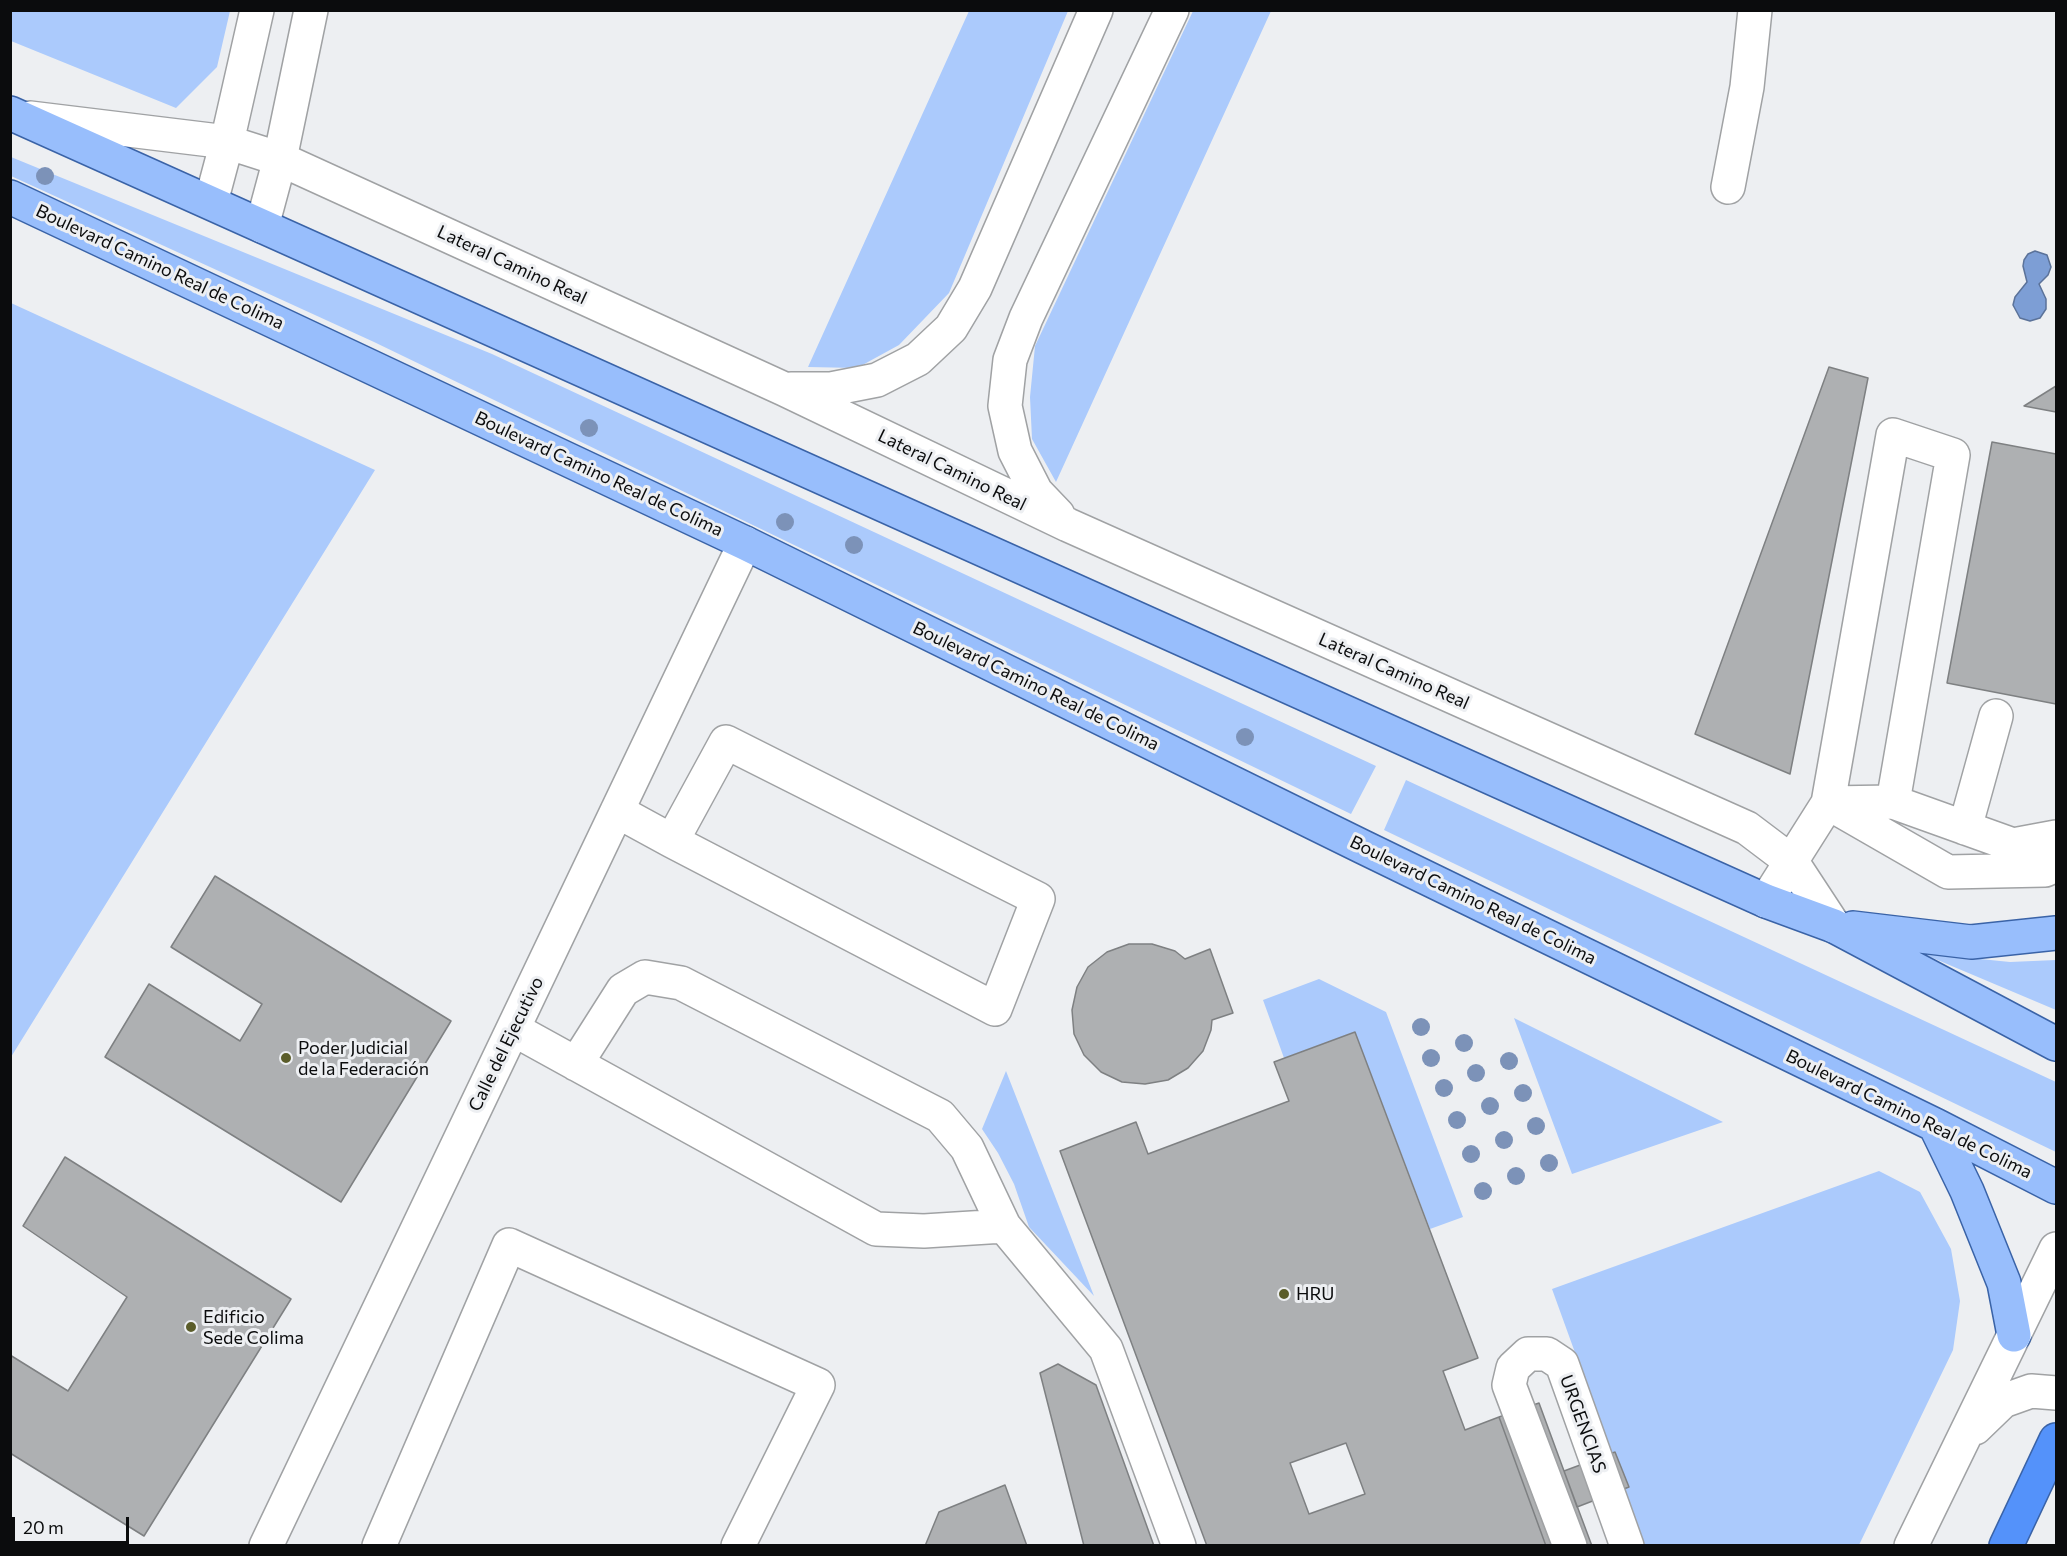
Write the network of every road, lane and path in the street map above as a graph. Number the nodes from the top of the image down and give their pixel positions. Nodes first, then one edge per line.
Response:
1 (256, 10) edge
2 (311, 10) edge
3 (1096, 10) edge
4 (1172, 10) edge
5 (1755, 10) edge
6 (15, 115) edge
7 (227, 142) junction
8 (279, 159) junction
9 (1728, 187) dead end
10 (10, 197) edge
11 (211, 202) junction
12 (10, 222) edge
13 (262, 225) junction
14 (105, 240) junction
15 (784, 389) junction
16 (1068, 525) junction
17 (746, 543) junction
18 (1996, 716) dead end
19 (1893, 802) junction
20 (1828, 803) junction
21 (617, 811) junction
22 (1965, 828) junction
23 (2056, 837) edge
24 (672, 841) junction
25 (1792, 862) junction
26 (2056, 865) edge
27 (1766, 901) junction
28 (1834, 926) junction
29 (2056, 933) edge
30 (513, 1029) junction
31 (2056, 1044) edge
32 (576, 1064) junction
33 (1935, 1125) junction
34 (2056, 1187) edge
35 (1004, 1226) junction
36 (2056, 1249) edge
37 (2014, 1335) junction
38 (2056, 1394) edge
39 (2056, 1440) edge
40 (1959, 1444) junction
41 (266, 1545) edge
42 (379, 1545) edge
43 (738, 1545) edge
44 (1179, 1545) edge
45 (1570, 1545) edge
46 (1627, 1545) edge
47 (1911, 1545) edge
48 (2006, 1545) edge

1 - 7 street
2 - 8 street
3 - 15 street
4 - 16 street
5 - 9 street
6 - 7 street, Lateral Camino Real
6 - 11 main road
7 - 8 street, Lateral Camino Real
7 - 11 street
8 - 13 street
8 - 15 street, Lateral Camino Real
10 - 14 main road, Boulevard Camino Real de Colima
11 - 13 main road
12 - 14 main road
13 - 27 main road
14 - 17 main road, Boulevard Camino Real de Colima
15 - 16 street, Lateral Camino Real
16 - 25 street, Lateral Camino Real
17 - 21 street, Calle del Ejecutivo
17 - 33 main road, Boulevard Camino Real de Colima
18 - 22 street
19 - 20 street
19 - 20 street
19 - 22 street
20 - 25 street
20 - 26 street
21 - 24 street
21 - 30 street, Calle del Ejecutivo
22 - 23 street
24 - 24 street
25 - 27 street
25 - 28 street, Lateral Camino Real
27 - 28 main road
28 - 29 main road
28 - 31 main road
30 - 32 street
30 - 41 street, Calle del Ejecutivo
32 - 35 street
32 - 35 street
33 - 34 main road, Boulevard Camino Real de Colima
33 - 37 main road
35 - 44 street
36 - 37 street
37 - 40 street
38 - 40 street
39 - 48 highway
40 - 47 street
42 - 43 street
45 - 46 street, URGENCIAS

